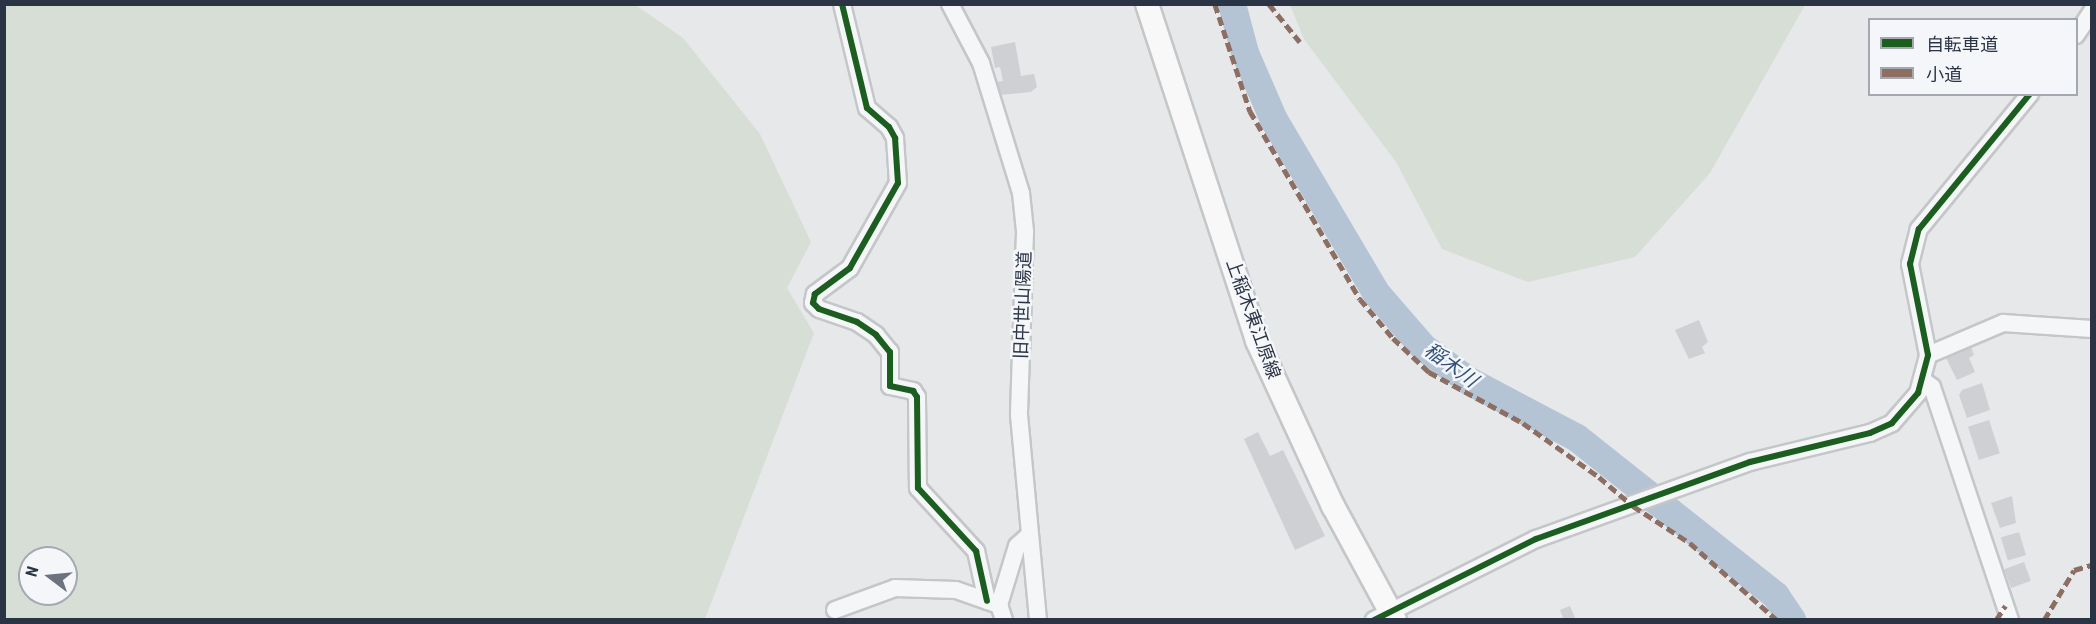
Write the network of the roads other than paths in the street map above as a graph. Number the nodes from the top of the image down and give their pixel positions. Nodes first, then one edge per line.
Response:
1 (842, 4) edge
2 (950, 4) edge
3 (1147, 4) edge
4 (2091, 11) edge
5 (2078, 32) edge
6 (2028, 96) edge
7 (2091, 329) edge
8 (1928, 355) junction
9 (1923, 380) junction
10 (1028, 536) junction
11 (997, 608) edge
12 (835, 610) dead end
13 (1386, 617) edge
14 (1038, 620) edge
15 (2010, 620) edge

1 - 11 street
2 - 10 street, 旧中世山陽道
3 - 13 main road, 上稲木東江原線
4 - 5 street
6 - 8 street
7 - 8 street
8 - 9 street
9 - 13 street
9 - 15 street
10 - 11 street
10 - 14 street, 旧中世山陽道
11 - 12 street

